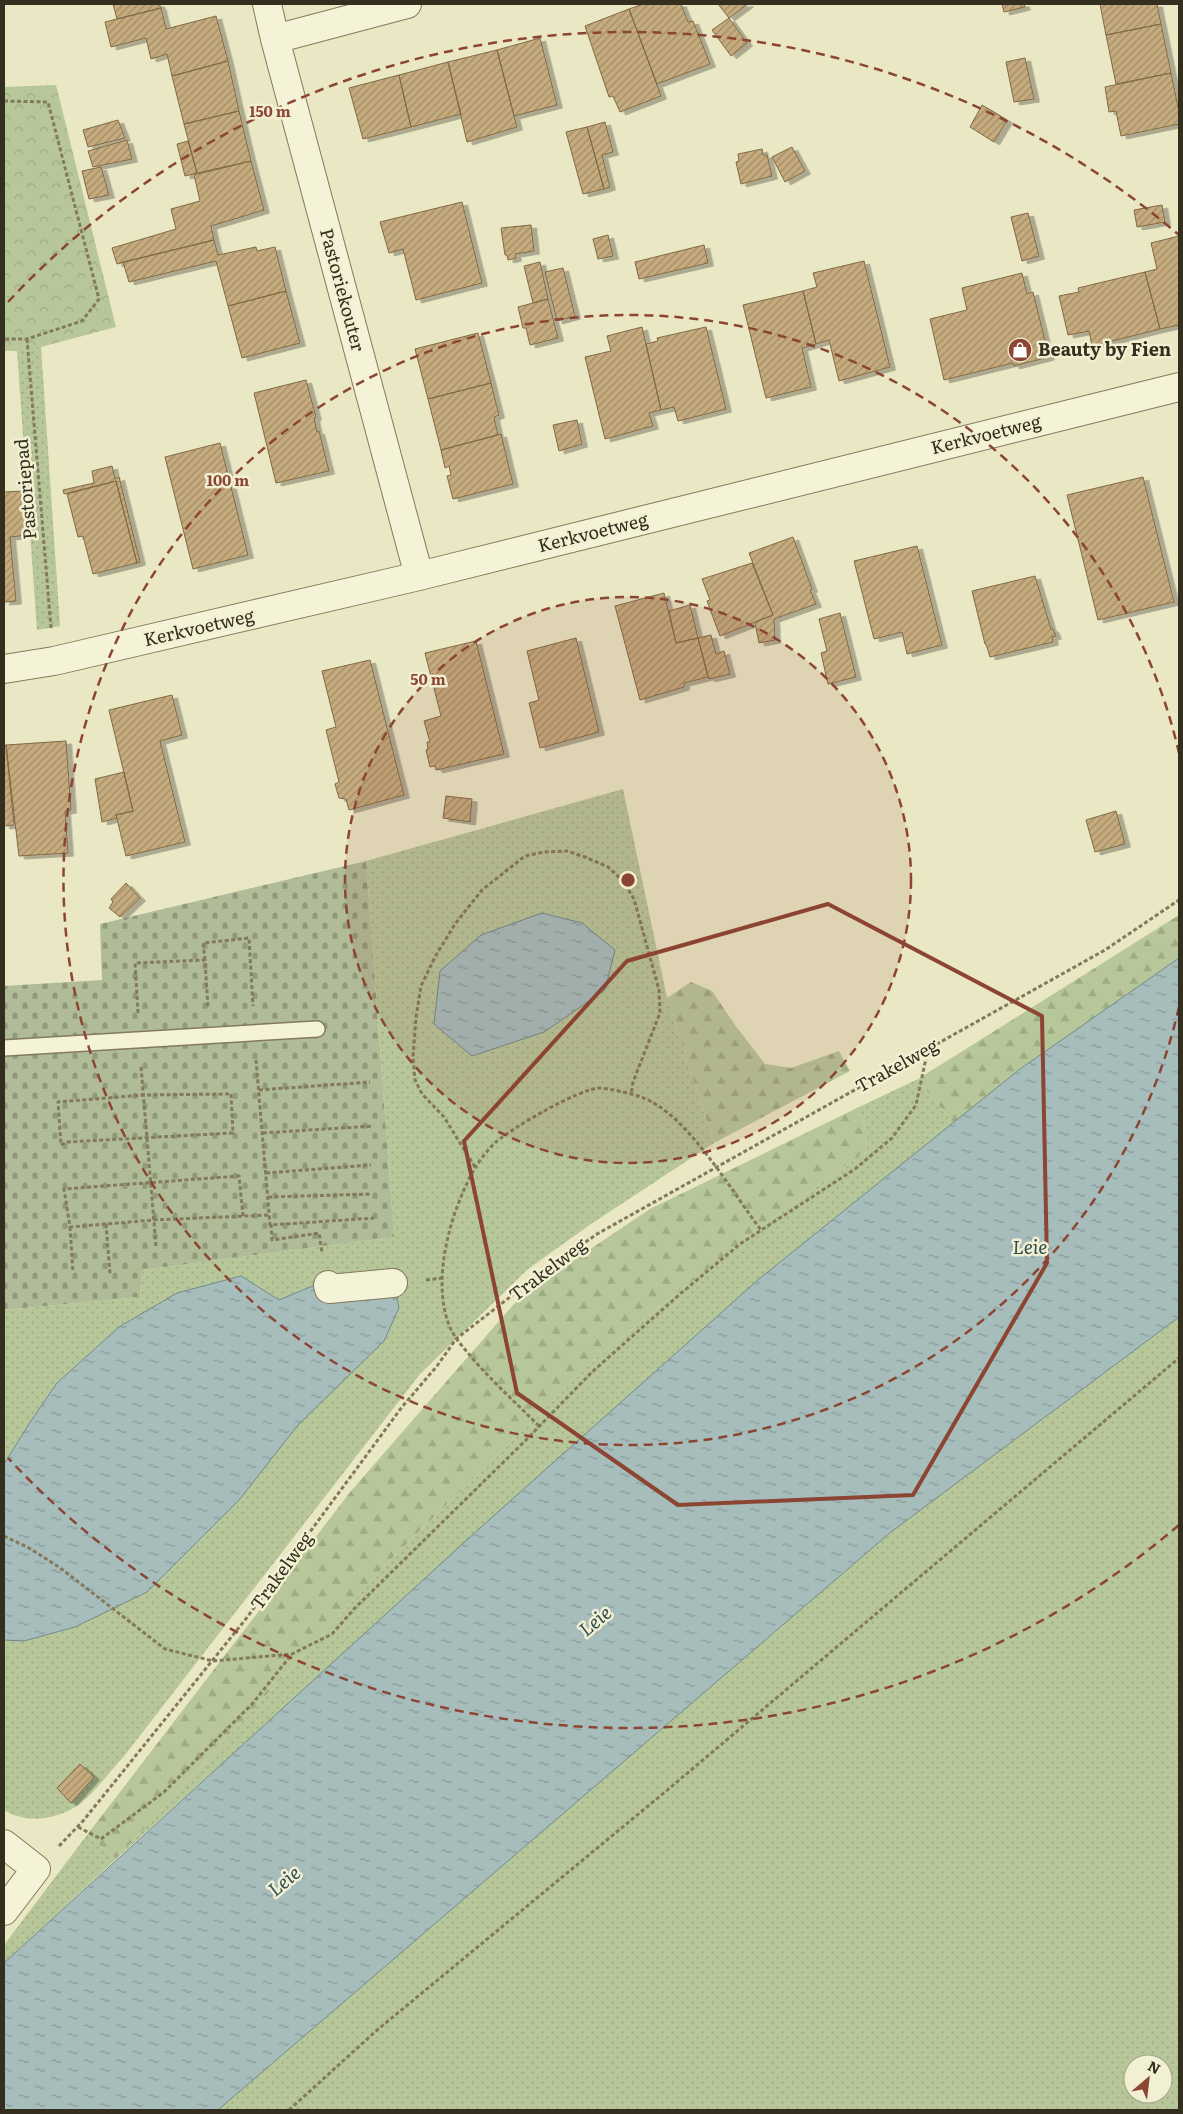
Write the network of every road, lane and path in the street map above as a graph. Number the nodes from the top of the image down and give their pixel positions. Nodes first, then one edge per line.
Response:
1 (267, 4) edge
2 (407, 4) edge
3 (275, 40) junction
4 (4, 101) edge
5 (4, 339) edge
6 (27, 339) junction
7 (1179, 387) edge
8 (419, 576) junction
9 (54, 661) junction
10 (4, 669) edge
11 (1179, 900) edge
12 (205, 960) dead end
13 (317, 1029) dead end
14 (254, 1034) junction
15 (4, 1048) edge
16 (928, 1049) junction
17 (370, 1082) dead end
18 (259, 1090) junction
19 (631, 1095) junction
20 (372, 1126) dead end
21 (263, 1133) junction
22 (67, 1142) joint
23 (371, 1165) dead end
24 (475, 1167) junction
25 (716, 1168) junction
26 (266, 1173) junction
27 (372, 1194) dead end
28 (268, 1197) junction
29 (269, 1215) junction
30 (243, 1216) junction
31 (374, 1218) dead end
32 (106, 1224) junction
33 (70, 1227) junction
34 (761, 1230) junction
35 (320, 1241) dead end
36 (72, 1272) dead end
37 (110, 1274) dead end
38 (393, 1283) dead end
39 (328, 1285) dead end
40 (456, 1339) junction
41 (1179, 1358) edge
42 (540, 1426) junction
43 (4, 1536) edge
44 (292, 1654) junction
45 (213, 1661) junction
46 (4, 1844) edge
47 (4, 1911) edge
48 (289, 2110) edge

1 - 3 street, Pastoriekouter
2 - 3 street
3 - 8 street, Pastoriekouter
4 - 6 path
5 - 6 path
6 - 9 path, Pastoriepad
7 - 8 street, Kerkvoetweg
8 - 9 street, Kerkvoetweg
9 - 10 street, Kerkvoetweg
11 - 16 path, Trakelweg
12 - 14 path
13 - 14 lane
14 - 15 lane
14 - 18 path
14 - 35 path
16 - 25 path, Trakelweg
16 - 34 path
17 - 18 path
18 - 21 path
19 - 24 path
19 - 24 path
19 - 25 path
20 - 21 path
21 - 26 path
22 - 22 path
23 - 26 path
24 - 40 path
25 - 34 path
25 - 40 path, Trakelweg
26 - 28 path
27 - 28 path
28 - 29 path
29 - 30 path
29 - 31 path
30 - 32 path
30 - 33 path
32 - 33 path
32 - 37 path
33 - 36 path
34 - 42 path
38 - 39 street
40 - 42 path
40 - 45 path, Trakelweg
41 - 48 path
42 - 44 path
43 - 45 path
44 - 45 path
44 - 45 path, Trakelweg
46 - 47 street

